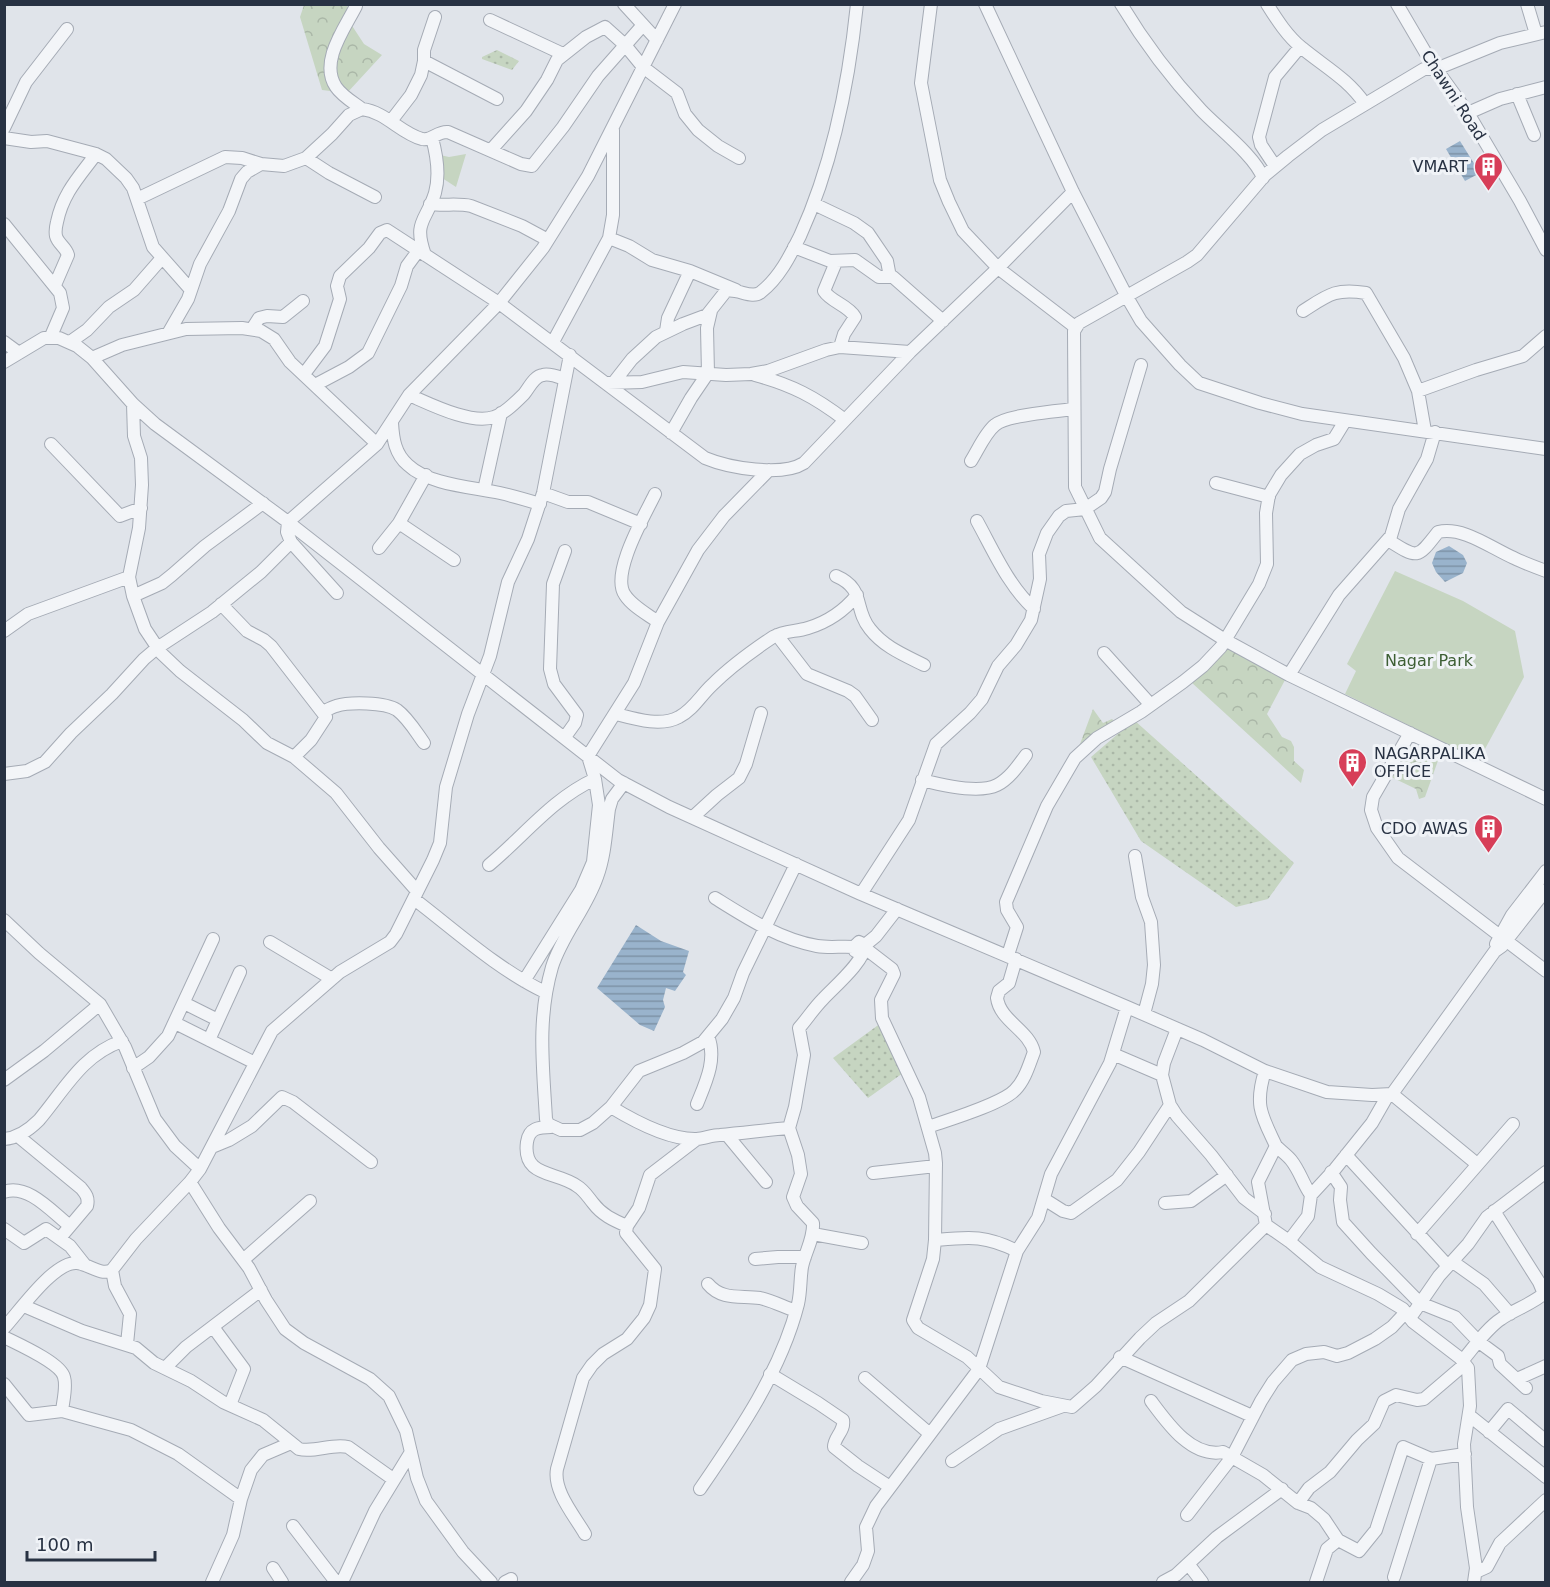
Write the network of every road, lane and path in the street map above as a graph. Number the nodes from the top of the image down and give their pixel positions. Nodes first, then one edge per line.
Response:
1 (624, 4) edge
2 (675, 4) edge
3 (857, 4) edge
4 (931, 4) edge
5 (985, 4) edge
6 (1120, 4) edge
7 (1267, 4) edge
8 (1396, 4) edge
9 (1527, 4) edge
10 (356, 6) dead end
11 (435, 17) dead end
12 (490, 20) dead end
13 (643, 25) junction
14 (67, 29) dead end
15 (1541, 33) edge
16 (657, 40) junction
17 (625, 45) junction
18 (1300, 47) junction
19 (563, 54) junction
20 (424, 61) junction
21 (643, 67) junction
22 (1436, 69) junction
23 (1545, 87) edge
24 (1517, 94) junction
25 (497, 99) dead end
26 (1365, 104) junction
27 (362, 109) junction
28 (1468, 113) junction
29 (391, 121) junction
30 (613, 127) junction
31 (4, 128) edge
32 (1534, 135) dead end
33 (4, 138) edge
34 (432, 138) junction
35 (491, 150) junction
36 (96, 154) junction
37 (306, 158) junction
38 (739, 158) dead end
39 (261, 164) junction
40 (1275, 166) junction
41 (1263, 178) junction
42 (1073, 192) junction
43 (375, 197) dead end
44 (136, 199) junction
45 (430, 204) junction
46 (814, 204) junction
47 (4, 224) edge
48 (609, 238) junction
49 (548, 240) junction
50 (794, 247) junction
51 (1545, 250) edge
52 (421, 253) junction
53 (162, 258) junction
54 (836, 262) junction
55 (998, 268) junction
56 (690, 271) junction
57 (890, 277) junction
58 (55, 285) junction
59 (191, 290) junction
60 (737, 290) junction
61 (1127, 297) junction
62 (303, 301) dead end
63 (499, 303) junction
64 (711, 311) junction
65 (1303, 311) dead end
66 (943, 321) junction
67 (1075, 327) junction
68 (252, 329) junction
69 (666, 331) junction
70 (170, 332) junction
71 (51, 336) junction
72 (1545, 336) edge
73 (4, 342) edge
74 (70, 342) junction
75 (553, 342) junction
76 (840, 347) junction
77 (910, 352) junction
78 (19, 353) junction
79 (570, 355) junction
80 (92, 358) junction
81 (4, 362) edge
82 (1142, 365) dead end
83 (708, 373) junction
84 (304, 374) junction
85 (751, 374) junction
86 (565, 379) junction
87 (611, 382) junction
88 (315, 385) junction
89 (1418, 391) junction
90 (409, 394) junction
91 (133, 404) junction
92 (1074, 409) junction
93 (501, 413) junction
94 (845, 420) junction
95 (1345, 421) junction
96 (392, 423) junction
97 (1430, 432) junction
98 (671, 434) junction
99 (51, 444) dead end
100 (378, 444) junction
101 (1545, 449) edge
102 (971, 461) dead end
103 (769, 470) junction
104 (426, 475) junction
105 (1216, 483) dead end
106 (484, 490) junction
107 (655, 494) dead end
108 (1269, 497) junction
109 (542, 499) junction
110 (263, 503) junction
111 (141, 508) junction
112 (1085, 508) junction
113 (977, 521) dead end
114 (288, 522) junction
115 (399, 523) junction
116 (641, 524) junction
117 (1388, 540) junction
118 (291, 542) junction
119 (380, 548) dead end
120 (565, 551) dead end
121 (454, 560) dead end
122 (1545, 571) edge
123 (836, 576) dead end
124 (129, 577) junction
125 (337, 593) dead end
126 (857, 595) junction
127 (133, 596) junction
128 (221, 604) junction
129 (1034, 609) junction
130 (658, 622) junction
131 (4, 631) edge
132 (777, 635) junction
133 (1225, 640) junction
134 (157, 648) junction
135 (1104, 653) dead end
136 (924, 665) dead end
137 (482, 675) junction
138 (1289, 675) junction
139 (1150, 704) junction
140 (323, 712) junction
141 (761, 713) dead end
142 (616, 714) junction
143 (872, 720) dead end
144 (1410, 733) junction
145 (565, 737) junction
146 (424, 743) dead end
147 (1026, 755) dead end
148 (588, 756) junction
149 (294, 758) junction
150 (4, 774) edge
151 (595, 779) junction
152 (922, 780) junction
153 (624, 783) junction
154 (1545, 799) edge
155 (693, 817) junction
156 (1135, 856) dead end
157 (796, 864) junction
158 (489, 865) dead end
159 (1545, 871) edge
160 (1545, 890) edge
161 (861, 894) junction
162 (416, 895) junction
163 (715, 898) dead end
164 (897, 909) junction
165 (4, 920) edge
166 (764, 928) junction
167 (213, 939) dead end
168 (1503, 939) junction
169 (270, 942) dead end
170 (862, 949) junction
171 (1012, 957) junction
172 (1545, 971) edge
173 (240, 972) dead end
174 (329, 981) junction
175 (527, 983) junction
176 (544, 992) junction
177 (184, 1003) junction
178 (99, 1004) junction
179 (1127, 1007) junction
180 (1144, 1014) junction
181 (218, 1020) junction
182 (175, 1023) junction
183 (1177, 1029) junction
184 (708, 1036) junction
185 (209, 1040) junction
186 (122, 1041) junction
187 (1113, 1054) junction
188 (255, 1063) junction
189 (133, 1068) junction
190 (1264, 1071) junction
191 (1162, 1075) junction
192 (4, 1080) edge
193 (1390, 1094) junction
194 (697, 1104) dead end
195 (1170, 1105) junction
196 (611, 1107) junction
197 (1513, 1124) dead end
198 (551, 1127) junction
199 (928, 1127) junction
200 (789, 1128) junction
201 (728, 1135) junction
202 (18, 1136) junction
203 (4, 1139) edge
204 (697, 1139) junction
205 (1276, 1146) junction
206 (212, 1147) junction
207 (1346, 1155) junction
208 (371, 1162) dead end
209 (1477, 1164) junction
210 (936, 1166) junction
211 (200, 1169) junction
212 (1331, 1172) junction
213 (1545, 1172) edge
214 (873, 1173) dead end
215 (1227, 1175) junction
216 (190, 1182) junction
217 (766, 1182) dead end
218 (4, 1192) edge
219 (1311, 1195) junction
220 (1044, 1199) junction
221 (310, 1201) dead end
222 (1165, 1203) dead end
223 (1494, 1211) junction
224 (1266, 1220) junction
225 (70, 1226) junction
226 (627, 1226) junction
227 (4, 1229) edge
228 (813, 1234) junction
229 (1417, 1234) junction
230 (60, 1238) junction
231 (935, 1240) junction
232 (1289, 1241) junction
233 (862, 1243) dead end
234 (1017, 1251) junction
235 (806, 1257) junction
236 (755, 1259) dead end
237 (243, 1260) junction
238 (1451, 1264) junction
239 (85, 1265) junction
240 (112, 1270) junction
241 (708, 1284) dead end
242 (261, 1290) junction
243 (1545, 1293) edge
244 (1420, 1303) junction
245 (24, 1306) junction
246 (796, 1311) junction
247 (1510, 1314) junction
248 (1408, 1315) junction
249 (213, 1327) junction
250 (4, 1328) edge
251 (4, 1337) edge
252 (1479, 1342) junction
253 (128, 1344) junction
254 (1120, 1357) junction
255 (1464, 1362) junction
256 (1545, 1366) edge
257 (165, 1368) junction
258 (979, 1369) junction
259 (770, 1374) junction
260 (865, 1378) dead end
261 (1516, 1379) junction
262 (4, 1384) edge
263 (1526, 1388) dead end
264 (1151, 1401) dead end
265 (230, 1405) junction
266 (1064, 1406) junction
267 (62, 1411) junction
268 (1252, 1416) junction
269 (1470, 1416) junction
270 (1489, 1432) junction
271 (930, 1434) junction
272 (1545, 1441) edge
273 (291, 1443) junction
274 (411, 1452) junction
275 (1465, 1454) junction
276 (1232, 1456) junction
277 (1431, 1459) junction
278 (952, 1461) dead end
279 (1545, 1477) edge
280 (393, 1479) junction
281 (890, 1487) junction
282 (700, 1489) dead end
283 (1282, 1489) junction
284 (241, 1499) junction
285 (1545, 1500) edge
286 (1298, 1503) junction
287 (1187, 1515) dead end
288 (293, 1526) dead end
289 (585, 1534) dead end
290 (1338, 1540) junction
291 (1189, 1565) junction
292 (273, 1568) dead end
293 (1394, 1577) dead end
294 (1475, 1577) edge
295 (212, 1582) edge
296 (282, 1582) edge
297 (336, 1582) edge
298 (342, 1582) edge
299 (491, 1582) edge
300 (851, 1582) edge
301 (1163, 1582) edge
302 (1202, 1582) edge
303 (1316, 1582) edge

1 - 13 street
2 - 16 street
3 - 46 street
4 - 55 street
5 - 42 street
6 - 41 street
7 - 18 street
8 - 22 street, Chawni Road
9 - 15 street
10 - 27 street
11 - 20 street
12 - 19 street
13 - 16 street
13 - 17 street
14 - 31 street
15 - 22 street
16 - 21 street
17 - 19 street
17 - 21 street
17 - 35 street
18 - 26 street
18 - 40 street
19 - 35 street
20 - 25 street
20 - 29 street
21 - 30 street
21 - 38 street
22 - 26 street
22 - 28 street, Chawni Road
23 - 24 street
24 - 28 street
24 - 32 street
26 - 40 street
27 - 29 street
27 - 37 street
28 - 51 street, Chawni Road
29 - 34 street
30 - 48 street
30 - 49 street
33 - 36 street
34 - 35 street
34 - 45 street
36 - 44 street
36 - 58 street
37 - 39 street
37 - 43 street
39 - 44 street
39 - 59 street
40 - 41 street
41 - 61 street
42 - 55 street
42 - 61 street
44 - 53 street
45 - 49 street
45 - 52 street
46 - 50 street
46 - 57 street
47 - 58 street
48 - 56 street
48 - 75 street
49 - 63 street
50 - 54 street
50 - 60 street
52 - 63 street
52 - 84 street
52 - 88 street
53 - 59 street
53 - 74 street
54 - 57 street
54 - 76 street
55 - 66 street
55 - 67 street
56 - 60 street
56 - 69 street
57 - 66 street
58 - 71 street
59 - 70 street
60 - 64 street
61 - 67 street
61 - 95 street
62 - 68 street
63 - 75 street
63 - 90 street
64 - 69 street
64 - 83 street
65 - 89 street
66 - 77 street
67 - 92 street
68 - 70 street
68 - 84 street
69 - 87 street
70 - 80 street
71 - 74 street
71 - 78 street
72 - 89 street
73 - 78 street
74 - 80 street
75 - 79 street
76 - 77 street
76 - 85 street
77 - 94 street
78 - 81 street
79 - 86 street
79 - 87 street
80 - 91 street
82 - 112 street
83 - 85 street
83 - 87 street
83 - 98 street
84 - 88 street
85 - 94 street
86 - 93 street
86 - 109 street
87 - 98 street
88 - 100 street
89 - 97 street
90 - 93 street
90 - 96 street
91 - 110 street
91 - 111 street
92 - 102 street
92 - 112 street
93 - 106 street
94 - 103 street
95 - 97 street
95 - 108 street
96 - 100 street
96 - 104 street
97 - 101 street
97 - 117 street
98 - 103 street
99 - 111 street
100 - 114 street
103 - 130 street
104 - 106 street
104 - 115 street
105 - 108 street
106 - 109 street
107 - 116 street
108 - 133 street
109 - 116 street
109 - 137 street
110 - 114 street
110 - 127 street
111 - 124 street
112 - 129 street
112 - 133 street
113 - 129 street
114 - 118 street
114 - 137 street
115 - 119 street
115 - 121 street
116 - 130 street
117 - 122 street
117 - 138 street
118 - 125 street
118 - 128 street
120 - 145 street
123 - 126 street
124 - 127 street
124 - 131 street
126 - 132 street
126 - 136 street
127 - 134 street
128 - 134 street
128 - 140 street
129 - 152 street
130 - 142 street
132 - 142 street
132 - 143 street
133 - 138 street
133 - 139 street
134 - 149 street
134 - 150 street
135 - 139 street
137 - 145 street
137 - 162 street
138 - 144 street
139 - 171 street
140 - 146 street
140 - 149 street
141 - 155 street
142 - 148 street
144 - 154 street
144 - 168 street
145 - 148 street
147 - 152 street
148 - 151 street
148 - 153 street
149 - 162 street
151 - 158 street
151 - 175 street
152 - 161 street
153 - 155 street
153 - 176 street
155 - 157 street
156 - 180 street
157 - 161 street
157 - 166 street
159 - 168 street
160 - 168 street
161 - 164 street
162 - 174 street
162 - 175 street
163 - 166 street
164 - 170 street
164 - 171 street
165 - 178 street
166 - 170 street
166 - 184 street
167 - 177 street
168 - 172 street
168 - 193 street
169 - 174 street
170 - 199 street
170 - 200 street
171 - 179 street
171 - 199 street
173 - 181 street
174 - 188 street
175 - 176 street
176 - 198 street
177 - 181 street
177 - 182 street
178 - 186 street
178 - 192 street
179 - 180 street
179 - 187 street
180 - 183 street
181 - 185 street
182 - 185 street
182 - 189 street
183 - 190 street
183 - 191 street
184 - 194 street
184 - 196 street
185 - 188 street
186 - 189 street
186 - 202 street
187 - 191 street
187 - 220 street
188 - 206 street
189 - 211 street
190 - 193 street
190 - 205 street
191 - 195 street
193 - 207 street
193 - 209 street
195 - 215 street
195 - 220 street
196 - 198 street
196 - 204 street
197 - 209 street
198 - 226 street
199 - 210 street
200 - 201 street
200 - 228 street
201 - 204 street
201 - 217 street
202 - 203 street
202 - 225 street
204 - 226 street
205 - 219 street
205 - 224 street
206 - 208 street
206 - 211 street
207 - 212 street
207 - 229 street
209 - 229 street
210 - 214 street
210 - 231 street
211 - 216 street
212 - 219 street
212 - 244 street
213 - 223 street
215 - 222 street
215 - 224 street
216 - 237 street
216 - 240 street
218 - 225 street
219 - 232 street
220 - 234 street
221 - 237 street
223 - 238 street
223 - 243 street
224 - 232 street
224 - 254 street
225 - 230 street
226 - 289 street
227 - 230 street
228 - 233 street
228 - 235 street
229 - 238 street
230 - 239 street
231 - 234 street
231 - 258 street
232 - 248 street
234 - 258 street
235 - 236 street
235 - 246 street
237 - 242 street
238 - 244 street
238 - 247 street
239 - 240 street
239 - 245 street
240 - 253 street
241 - 246 street
242 - 249 street
242 - 274 street
243 - 247 street
244 - 248 street
244 - 252 street
245 - 250 street
245 - 253 street
246 - 259 street
247 - 252 street
248 - 255 street
248 - 268 street
249 - 257 street
249 - 265 street
251 - 267 street
252 - 255 street
252 - 261 street
253 - 257 street
254 - 266 street
254 - 268 street
255 - 269 street
255 - 286 street
256 - 261 street
257 - 265 street
258 - 266 street
258 - 271 street
259 - 281 street
259 - 282 street
260 - 271 street
261 - 263 street
262 - 267 street
264 - 276 street
265 - 273 street
266 - 278 street
267 - 284 street
268 - 276 street
269 - 270 street
269 - 275 street
270 - 272 street
270 - 279 street
271 - 281 street
273 - 280 street
273 - 284 street
274 - 280 street
274 - 299 street
275 - 277 street
275 - 294 street
276 - 283 street
276 - 287 street
277 - 290 street
277 - 293 street
280 - 298 street
281 - 300 street
283 - 286 street
283 - 291 street
284 - 295 street
285 - 294 street
286 - 290 street
288 - 297 street
290 - 303 street
291 - 301 street
291 - 302 street
292 - 296 street

